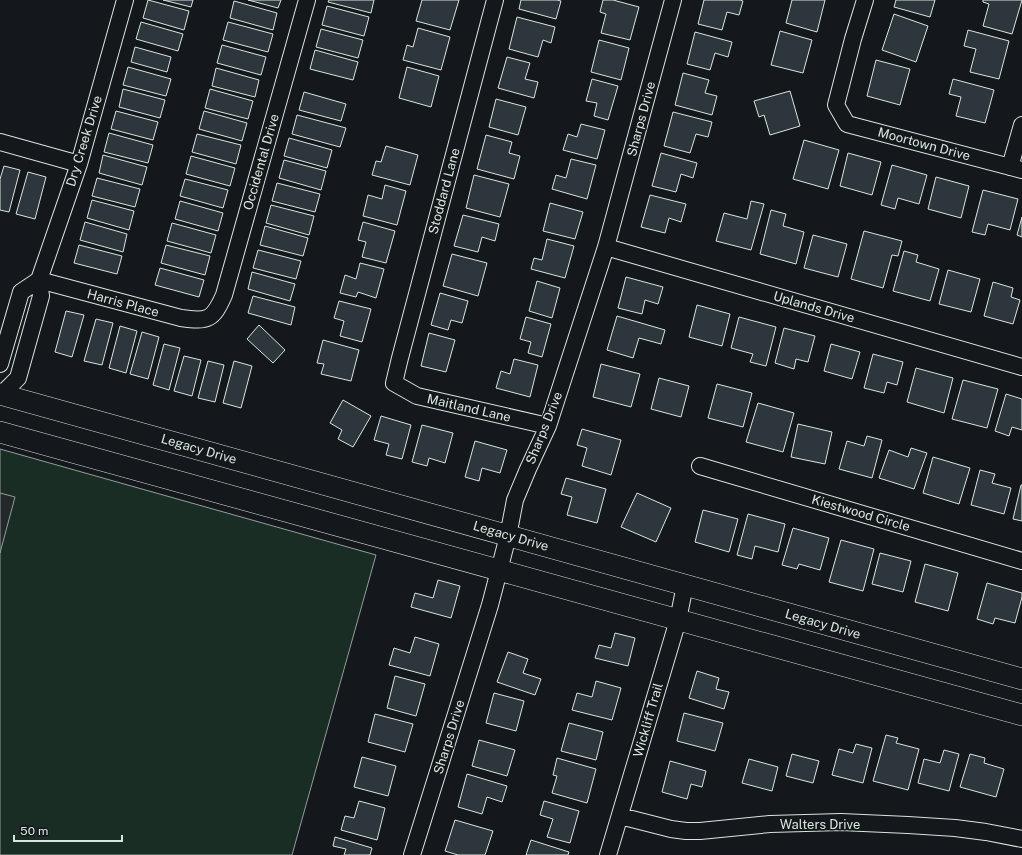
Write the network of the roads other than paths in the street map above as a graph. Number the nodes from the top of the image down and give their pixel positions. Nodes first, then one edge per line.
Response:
1 (126, 0) edge
2 (307, 0) edge
3 (495, 0) edge
4 (672, 0) edge
5 (865, 0) edge
6 (1022, 125) edge
7 (0, 142) edge
8 (79, 164) junction
9 (1016, 169) edge
10 (606, 247) junction
11 (39, 280) junction
12 (208, 319) joint
13 (0, 364) edge
14 (1022, 366) edge
15 (394, 383) joint
16 (0, 393) edge
17 (548, 426) junction
18 (0, 432) edge
19 (700, 466) dead end
20 (508, 536) junction
21 (1022, 561) edge
22 (499, 570) junction
23 (685, 585) junction
24 (678, 620) junction
25 (1022, 679) edge
26 (1022, 716) edge
27 (620, 816) junction
28 (1022, 839) edge
29 (412, 855) edge
30 (608, 855) edge

1 - 8 street, Dry Creek Drive
2 - 12 street, Occidental Drive
3 - 15 street, Stoddard Lane
4 - 10 street, Sharps Drive
5 - 9 street, Moortown Drive
6 - 9 street
7 - 8 street
8 - 11 street, Dry Creek Drive
10 - 14 street, Uplands Drive
10 - 17 street, Sharps Drive
11 - 12 street, Harris Place
11 - 13 street
11 - 16 street, Dry Creek Drive
15 - 17 street, Maitland Lane
16 - 20 main road, Legacy Drive
17 - 20 street, Sharps Drive
18 - 22 main road
19 - 21 street, Kiestwood Circle
20 - 22 street, Sharps Drive
20 - 23 main road, Legacy Drive
22 - 24 main road
22 - 29 street, Sharps Drive
23 - 24 street, Wickliff Trail
23 - 25 main road, Legacy Drive
24 - 26 main road
24 - 27 street, Wickliff Trail
27 - 28 street, Walters Drive
27 - 30 street, Wickliff Trail

